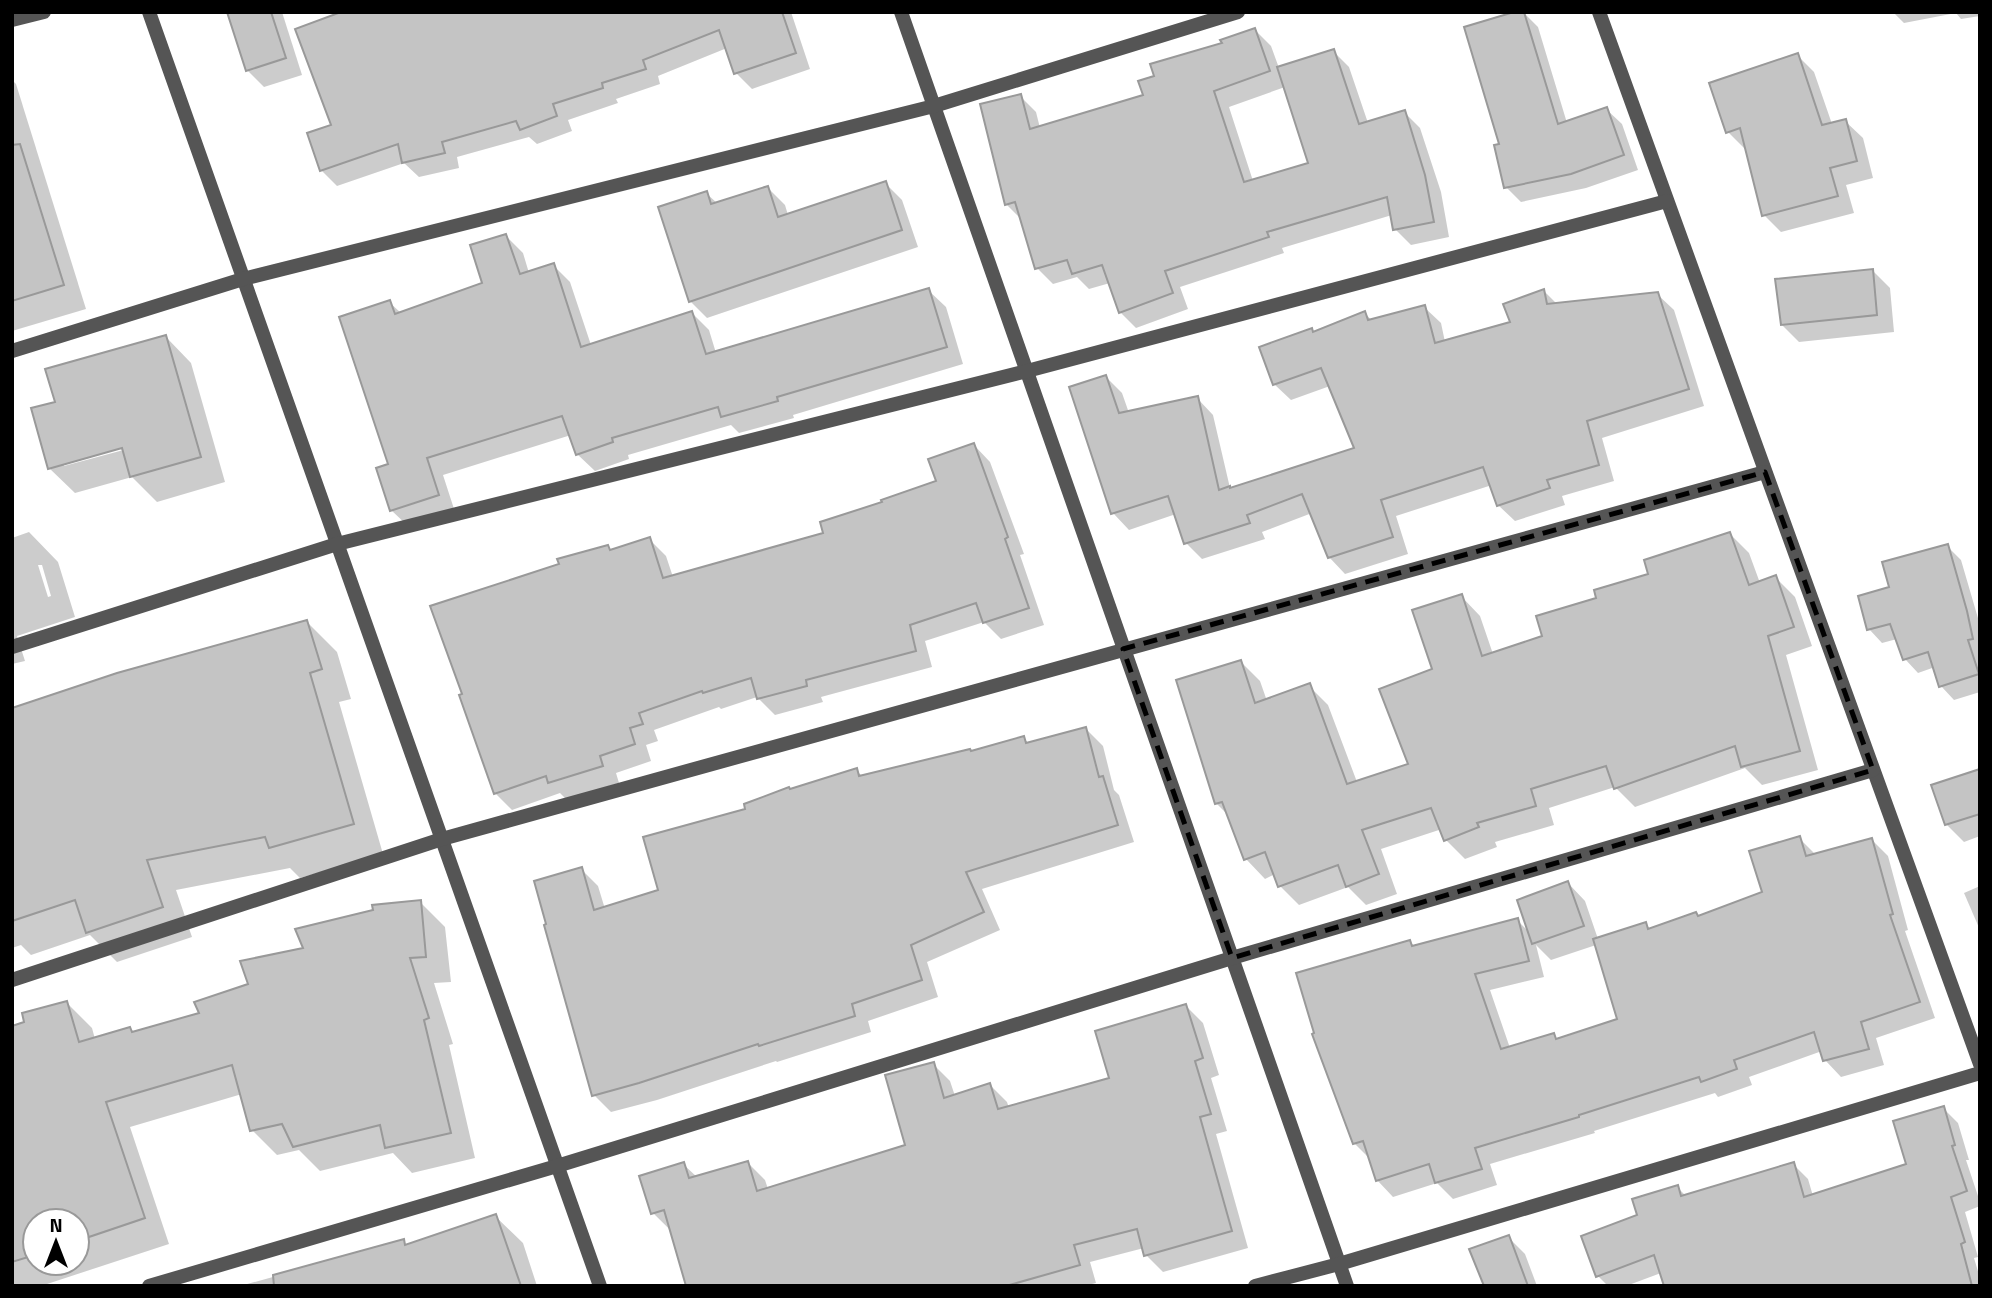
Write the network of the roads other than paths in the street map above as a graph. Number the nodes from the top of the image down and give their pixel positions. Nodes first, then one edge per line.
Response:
1 (44, 12) edge
2 (149, 12) edge
3 (901, 12) edge
4 (1238, 12) edge
5 (1599, 12) edge
6 (12, 20) edge
7 (933, 106) junction
8 (1667, 201) junction
9 (243, 279) junction
10 (12, 351) edge
11 (1027, 371) junction
12 (1765, 472) junction
13 (337, 544) junction
14 (12, 647) edge
15 (1124, 649) junction
16 (1873, 770) junction
17 (442, 839) junction
18 (1232, 958) junction
19 (12, 980) edge
20 (1980, 1064) edge
21 (1980, 1073) edge
22 (558, 1167) junction
23 (1339, 1264) junction
24 (149, 1286) edge
25 (600, 1286) edge
26 (1255, 1286) edge
27 (1347, 1286) edge

1 - 6 street
2 - 9 street
3 - 7 street
4 - 7 street
5 - 8 street
7 - 9 street
7 - 11 street
8 - 11 street
8 - 12 street
9 - 10 street
9 - 13 street
11 - 13 street
11 - 15 street
12 - 15 street
12 - 16 street
13 - 14 street
13 - 17 street
15 - 17 street
15 - 18 street
16 - 18 street
16 - 20 street
17 - 19 street
17 - 22 street
18 - 22 street
18 - 23 street
21 - 23 street
22 - 24 street
22 - 25 street
23 - 26 street
23 - 27 street

